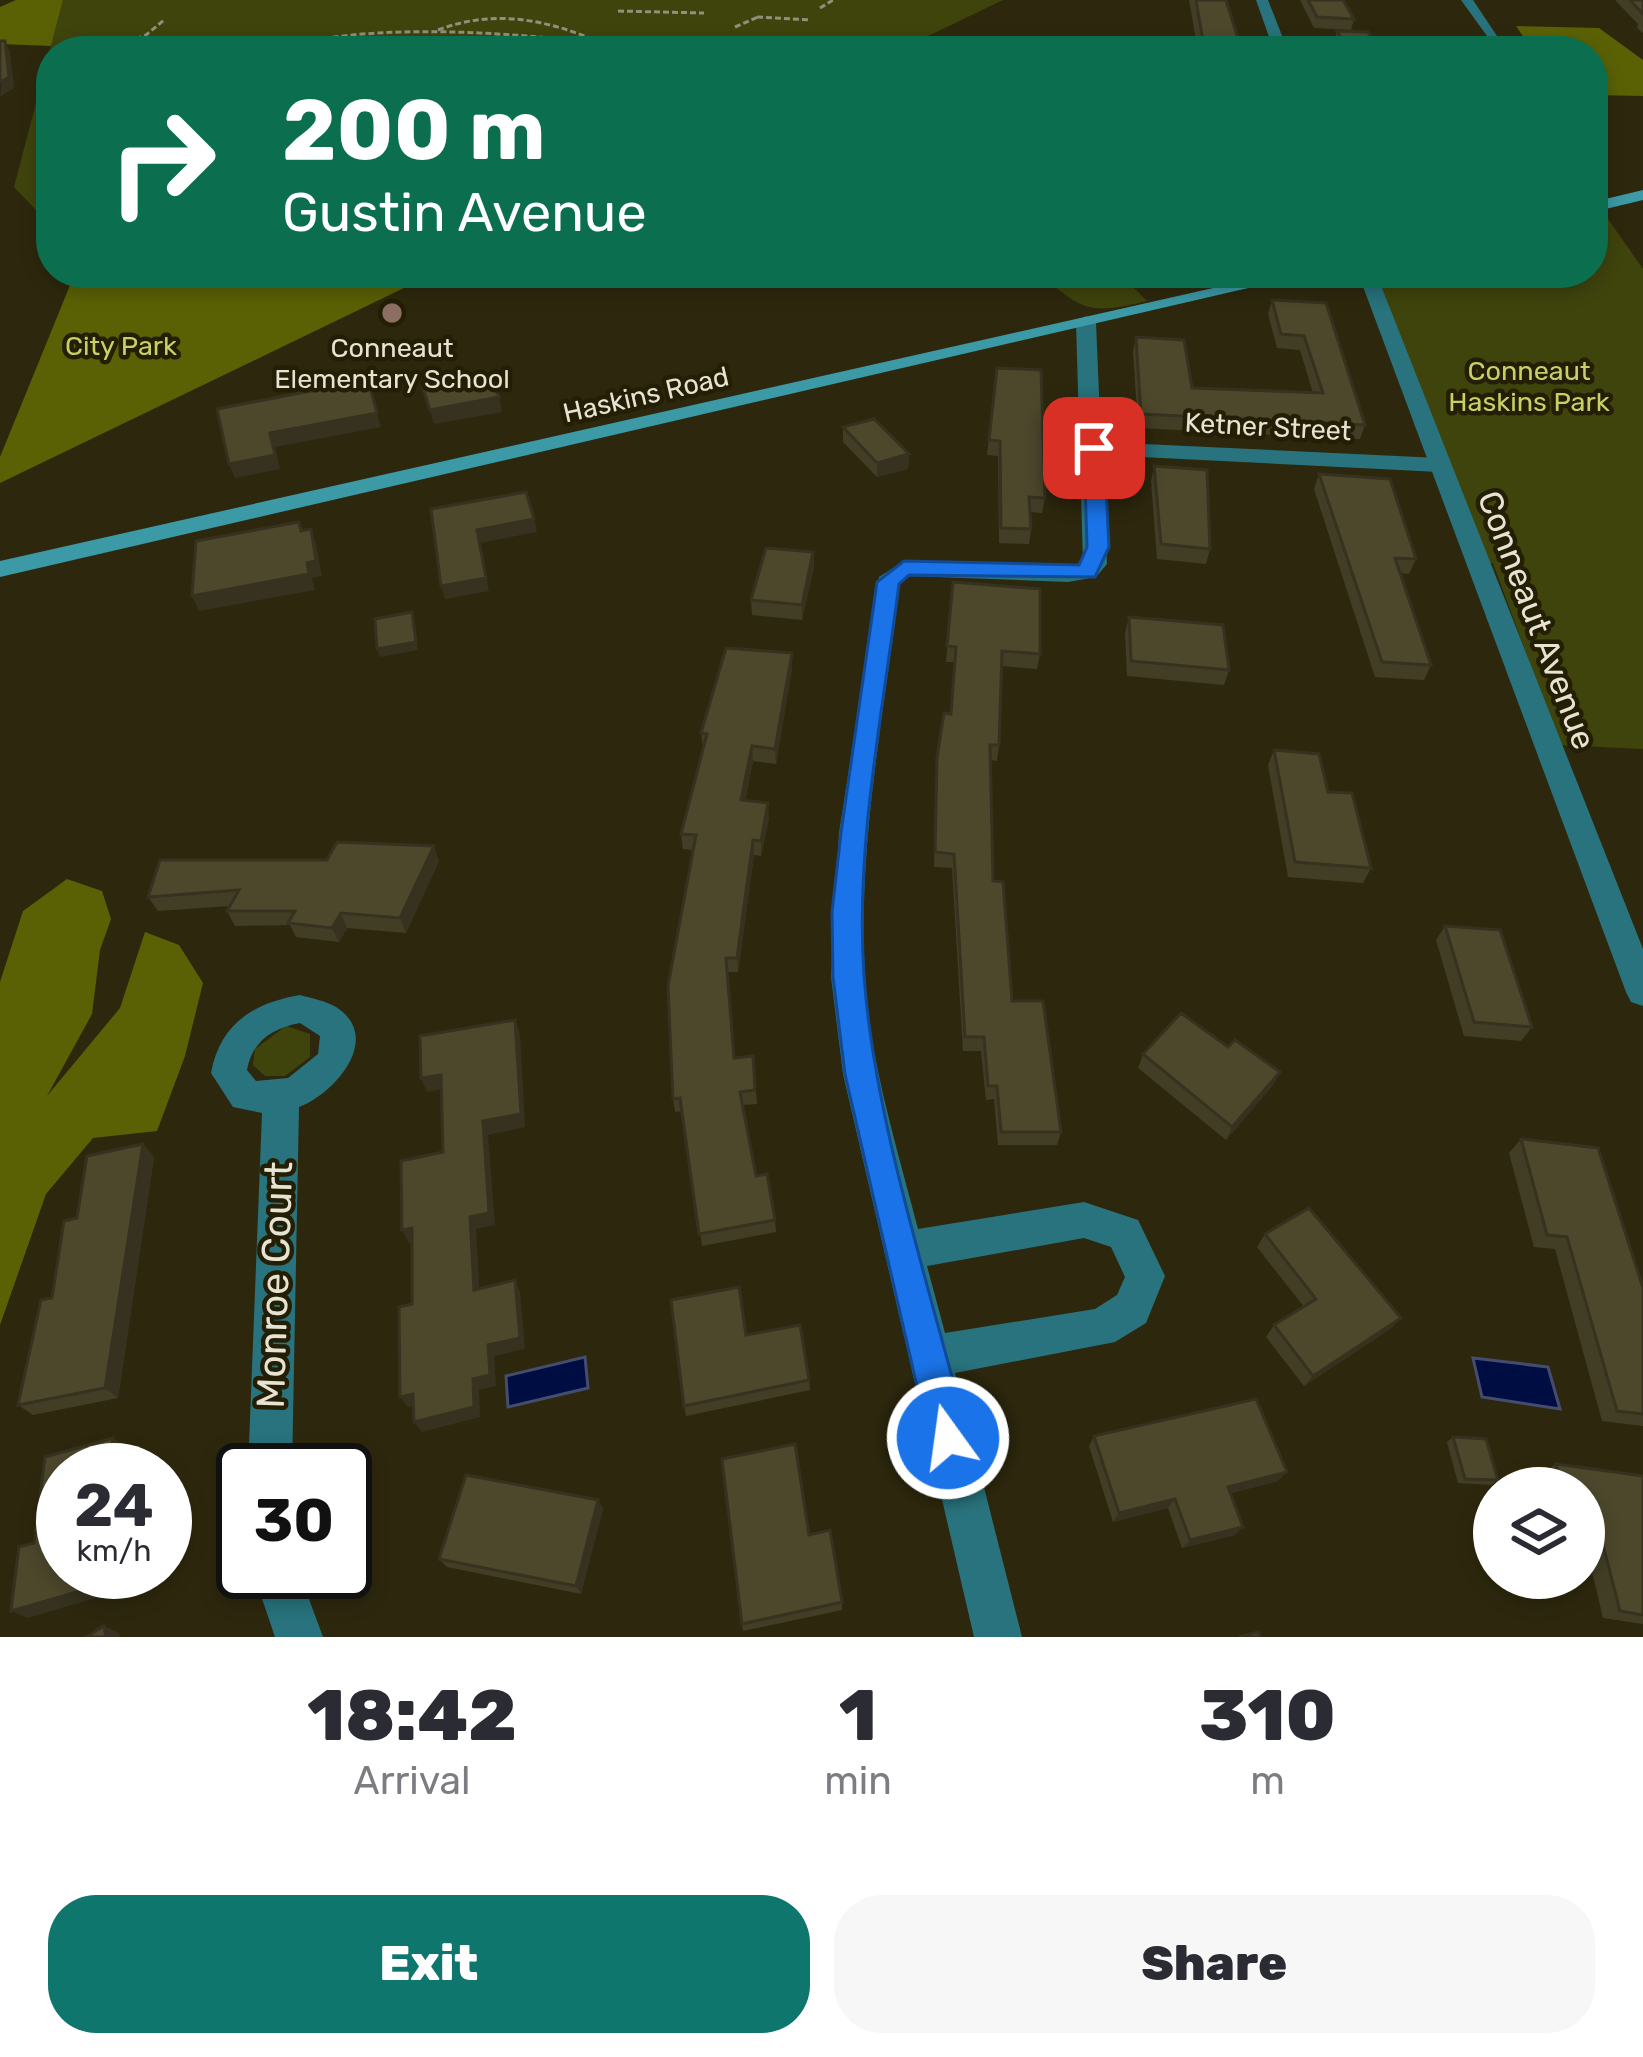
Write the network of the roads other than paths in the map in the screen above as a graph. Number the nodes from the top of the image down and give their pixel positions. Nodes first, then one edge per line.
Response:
1 (1262, 0) edge
2 (1468, 0) edge
3 (1492, 33) dead end
4 (1275, 36) edge
5 (1643, 196) edge
6 (1608, 204) edge
7 (1238, 288) edge
8 (1372, 288) edge
9 (1087, 322) junction
10 (1094, 448) junction
11 (1439, 466) junction
12 (0, 569) edge
13 (1643, 992) edge
14 (281, 1100) dead end
15 (902, 1251) junction
16 (928, 1357) junction
17 (271, 1443) edge
18 (286, 1599) edge
19 (299, 1637) edge
20 (998, 1637) edge

1 - 4 street
2 - 3 street
5 - 6 main road
7 - 9 main road, Haskins Road
8 - 11 street, Conneaut Avenue
9 - 10 street
9 - 12 main road, Haskins Road
10 - 11 street, Ketner Street
10 - 15 street
11 - 13 street, Conneaut Avenue
14 - 17 street, Monroe Court
15 - 16 street
15 - 16 street
16 - 20 street
18 - 19 street

